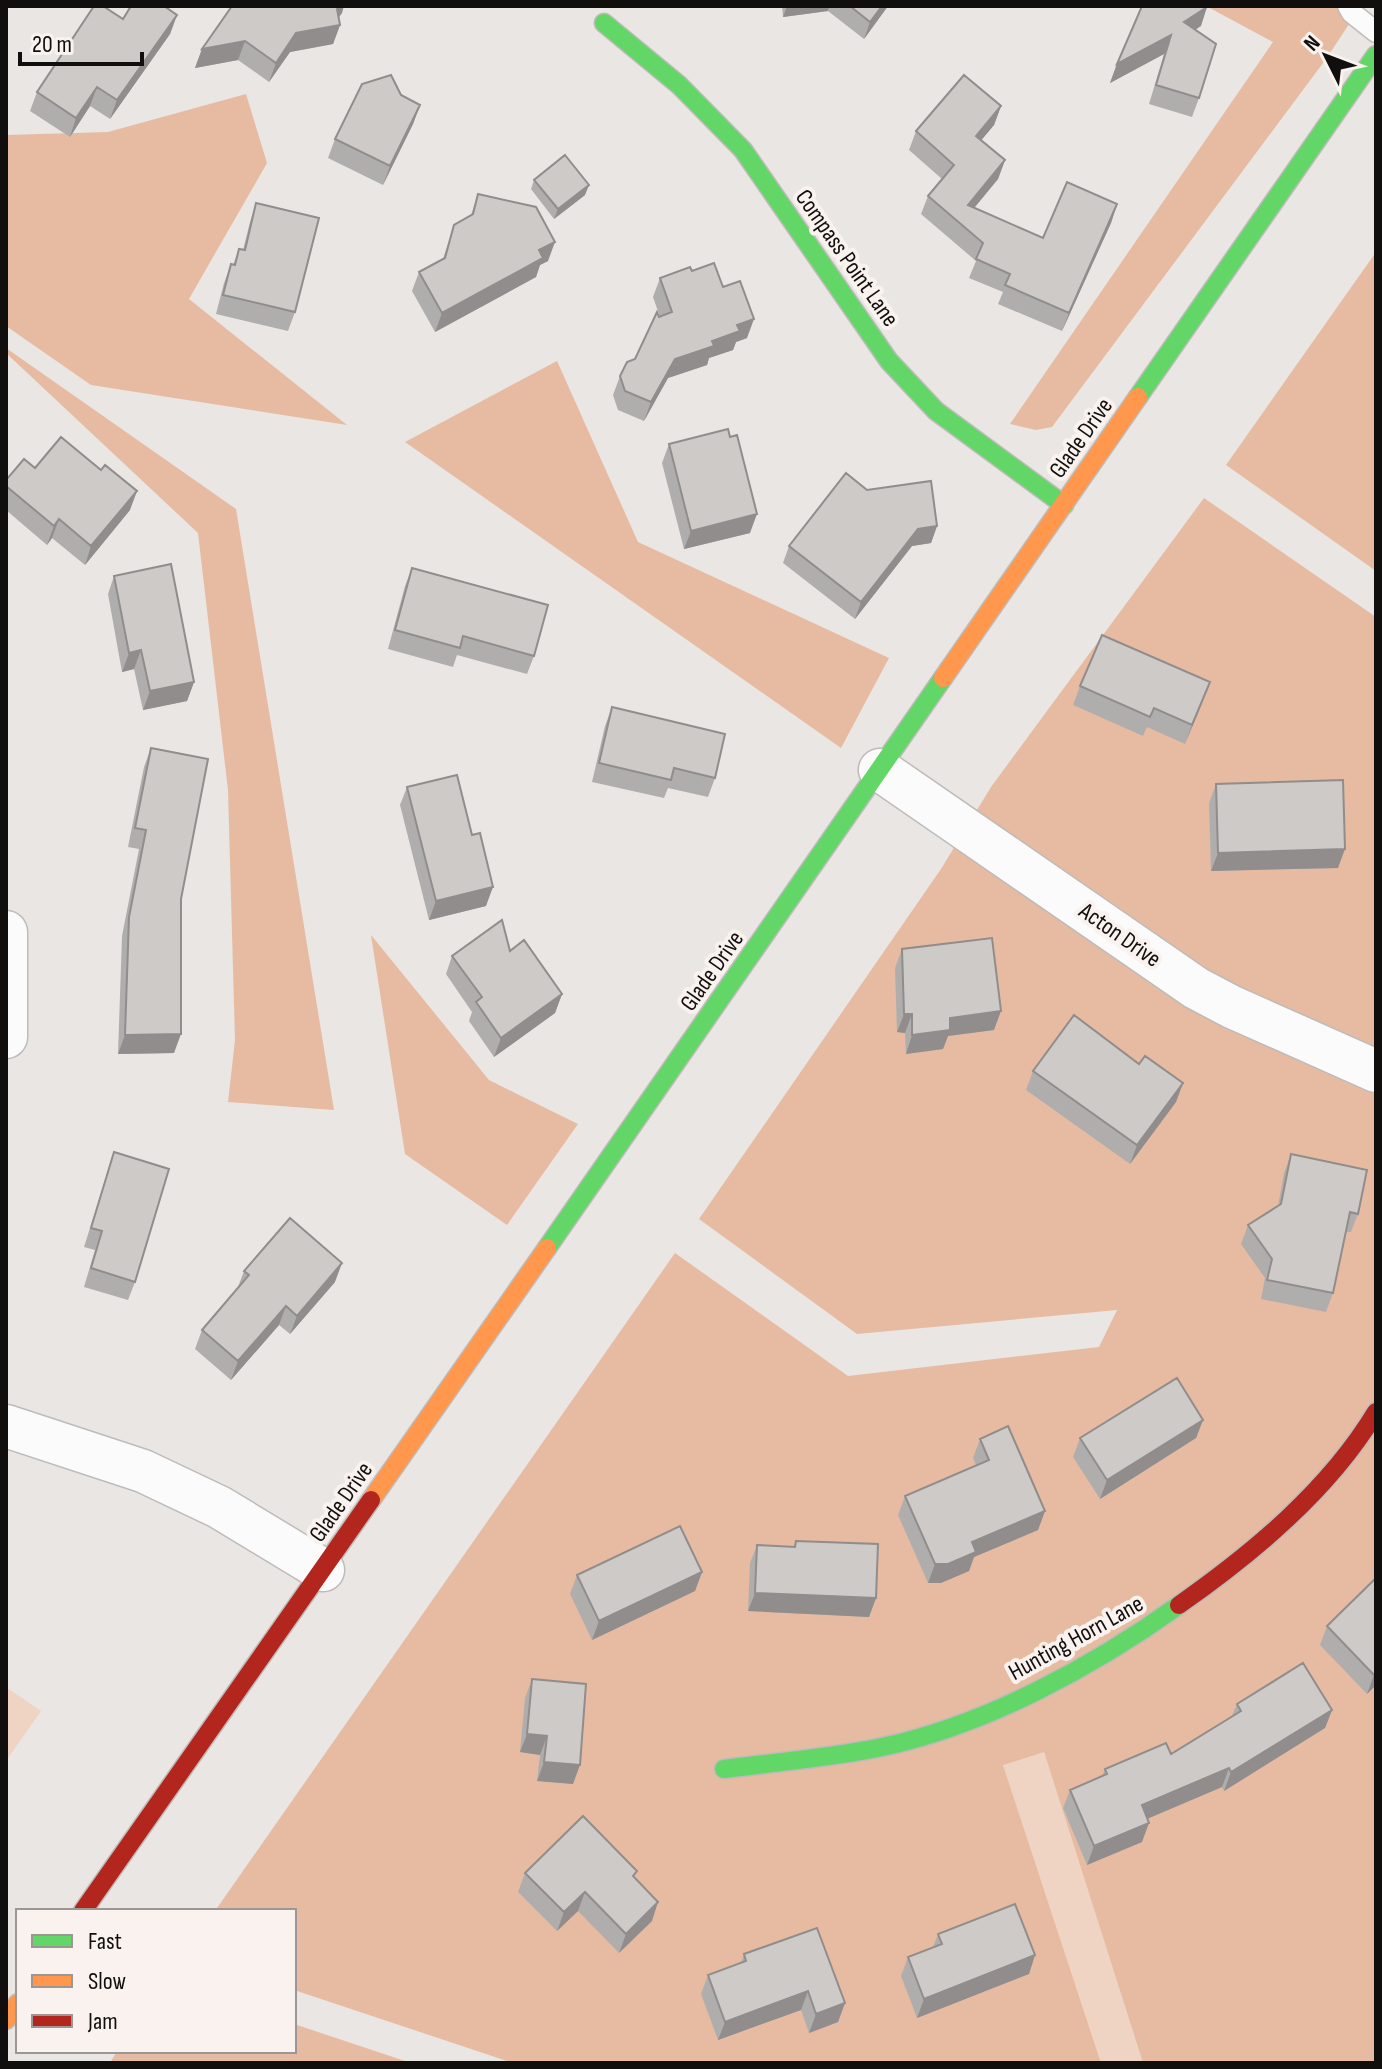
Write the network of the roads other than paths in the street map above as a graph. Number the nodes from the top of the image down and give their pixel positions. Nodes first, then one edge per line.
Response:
1 (1348, 6) edge
2 (604, 23) dead end
3 (1376, 32) edge
4 (1376, 55) edge
5 (1064, 505) junction
6 (880, 770) junction
7 (6, 932) edge
8 (6, 1037) edge
9 (1376, 1071) edge
10 (1376, 1412) edge
11 (6, 1426) edge
12 (323, 1570) junction
13 (724, 1769) dead end
14 (84, 1909) edge

1 - 3 lane
2 - 5 street, Compass Point Lane
4 - 5 street, Glade Drive
5 - 6 street, Glade Drive
6 - 9 street, Acton Drive
6 - 12 street, Glade Drive
7 - 8 street
10 - 13 street, Hunting Horn Lane
11 - 12 street
12 - 14 street, Glade Drive

